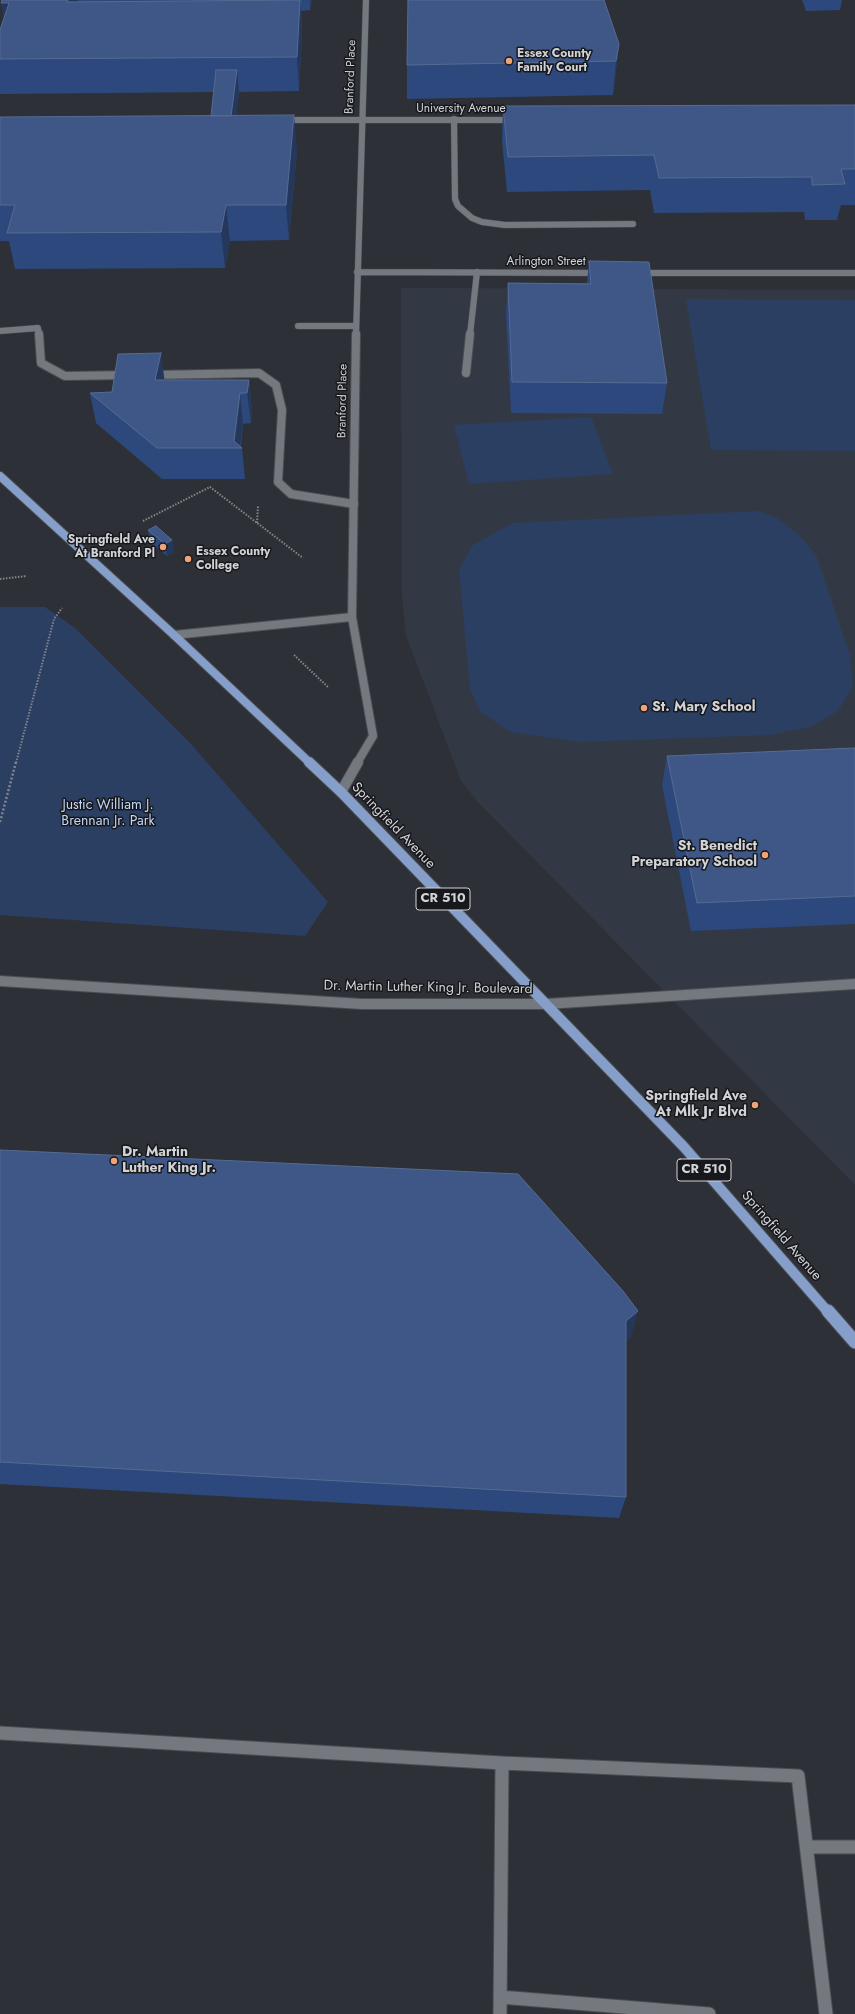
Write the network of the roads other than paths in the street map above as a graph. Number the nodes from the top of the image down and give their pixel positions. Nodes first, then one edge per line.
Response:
1 (366, 0) edge
2 (454, 119) junction
3 (274, 120) edge
4 (361, 120) junction
5 (522, 120) edge
6 (633, 224) dead end
7 (357, 272) junction
8 (477, 272) junction
9 (611, 273) edge
10 (626, 273) edge
11 (855, 273) edge
12 (298, 326) dead end
13 (356, 326) junction
14 (0, 331) edge
15 (466, 372) dead end
16 (0, 476) edge
17 (354, 504) junction
18 (352, 617) junction
19 (174, 635) junction
20 (341, 792) junction
21 (0, 981) edge
22 (855, 984) edge
23 (546, 1004) junction
24 (855, 1342) edge
25 (0, 1732) edge
26 (502, 1763) junction
27 (807, 1847) junction
28 (855, 1847) edge
29 (500, 1997) junction
30 (500, 2014) edge
31 (709, 2014) edge
32 (826, 2014) edge

1 - 4 street, Branford Place
2 - 4 street, University Avenue
2 - 5 street, University Avenue
2 - 6 street
3 - 4 street, University Avenue
4 - 7 street, Branford Place
7 - 8 street, Arlington Street
7 - 13 street, Branford Place
8 - 9 street, Arlington Street
8 - 15 street
10 - 11 street
12 - 13 street
13 - 17 street, Branford Place
14 - 17 street
16 - 19 main road, Springfield Avenue / CR 510
17 - 18 street, Branford Place
18 - 19 street
18 - 20 street, Branford Place
19 - 20 main road, Springfield Avenue / CR 510
20 - 23 main road, Springfield Avenue / CR 510
21 - 23 street, Dr. Martin Luther King Jr. Boulevard
22 - 23 street, Dr. Martin Luther King Jr. Boulevard
23 - 24 main road, Springfield Avenue / CR 510
25 - 26 street
26 - 27 street
26 - 29 street
27 - 28 street
27 - 32 street
29 - 30 street
29 - 31 street

